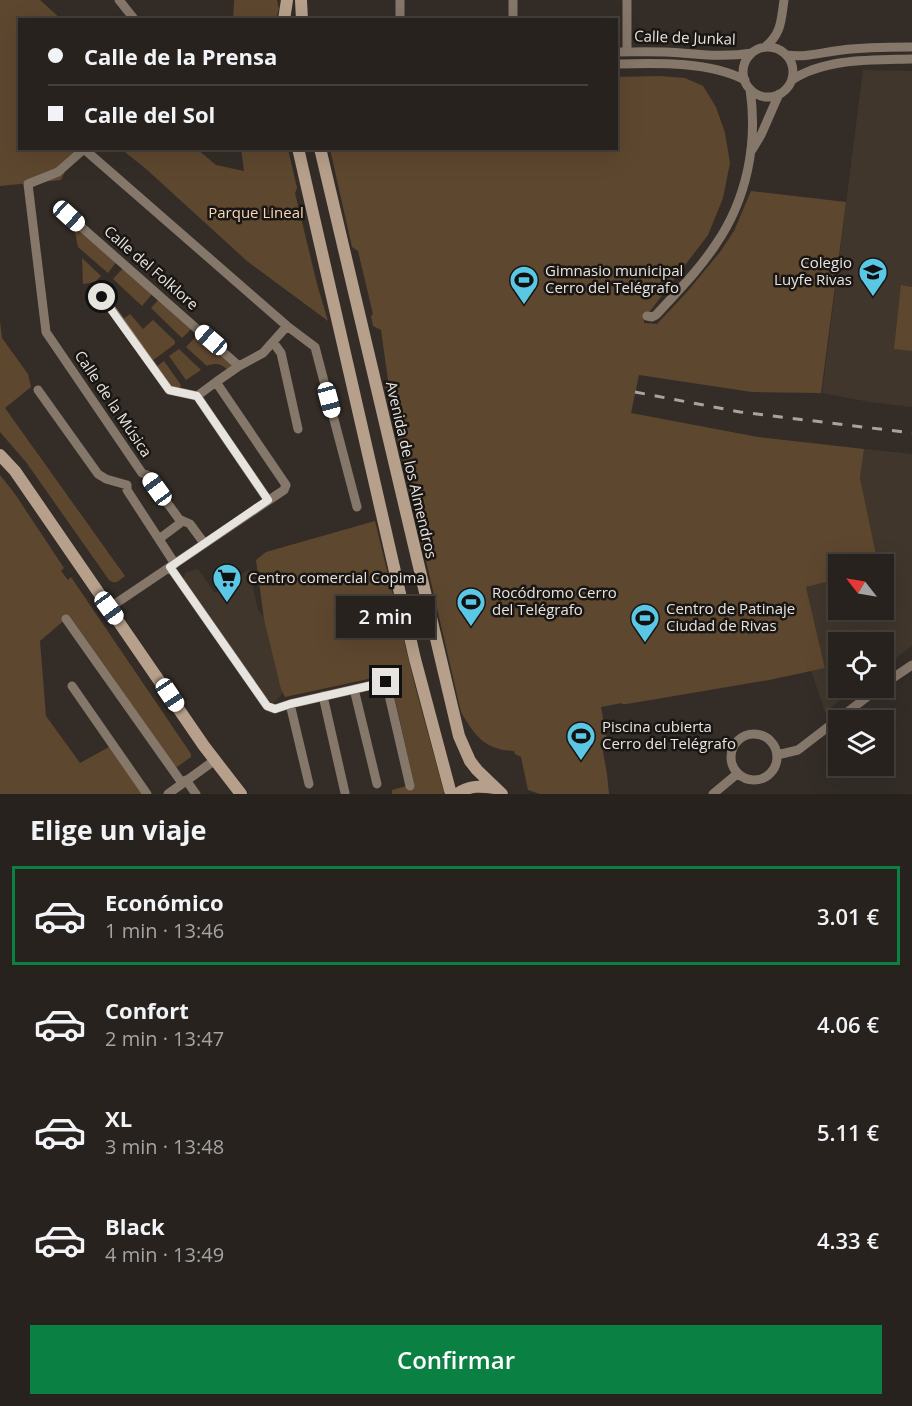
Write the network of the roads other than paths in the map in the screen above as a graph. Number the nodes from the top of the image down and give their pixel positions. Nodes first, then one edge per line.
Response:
1 (119, 0) edge
2 (287, 0) edge
3 (301, 0) edge
4 (400, 0) edge
5 (513, 0) edge
6 (627, 0) edge
7 (784, 0) edge
8 (133, 18) edge
9 (284, 18) edge
10 (302, 18) edge
11 (400, 18) edge
12 (513, 18) edge
13 (910, 45) edge
14 (765, 47) junction
15 (618, 52) edge
16 (627, 52) junction
17 (752, 53) junction
18 (786, 55) junction
19 (912, 59) edge
20 (618, 64) edge
21 (792, 80) junction
22 (747, 85) junction
23 (779, 94) junction
24 (82, 150) edge
25 (86, 150) edge
26 (298, 150) edge
27 (320, 150) edge
28 (751, 152) junction
29 (69, 216) dead end
30 (102, 297) dead end
31 (647, 316) dead end
32 (287, 326) junction
33 (273, 342) junction
34 (239, 366) junction
35 (216, 382) junction
36 (38, 390) dead end
37 (197, 396) junction
38 (298, 429) dead end
39 (0, 455) edge
40 (142, 474) junction
41 (127, 485) junction
42 (268, 500) junction
43 (357, 507) dead end
44 (183, 521) junction
45 (159, 539) junction
46 (204, 543) junction
47 (172, 565) junction
48 (109, 608) junction
49 (66, 619) dead end
50 (912, 665) edge
51 (894, 677) edge
52 (72, 686) dead end
53 (354, 689) junction
54 (323, 696) junction
55 (866, 698) edge
56 (290, 704) junction
57 (777, 755) junction
58 (215, 760) junction
59 (736, 774) junction
60 (184, 782) junction
61 (309, 784) dead end
62 (376, 784) dead end
63 (410, 786) dead end
64 (499, 791) edge
65 (345, 793) edge
66 (147, 794) edge
67 (168, 794) edge
68 (196, 794) edge
69 (241, 794) edge
70 (451, 794) edge
71 (457, 794) edge
72 (713, 794) edge

1 - 8 street
2 - 9 main road
3 - 10 main road
4 - 11 street
5 - 12 street
6 - 16 street
7 - 14 street
13 - 18 street
14 - 17 street
14 - 18 street
15 - 16 street, Calle de Junkal
16 - 17 street, Calle de Junkal
17 - 22 street
18 - 21 street
19 - 21 street
20 - 22 street, Calle de Junkal
21 - 23 street
22 - 23 street
22 - 28 street
23 - 28 street
24 - 40 street, Calle de la Música
25 - 32 street, Calle de la Música
26 - 70 main road
27 - 64 main road, Avenida de los Almendros
28 - 31 street
29 - 34 street, Calle del Folklore
30 - 37 street
32 - 33 street
32 - 43 street
33 - 34 street
33 - 38 street
34 - 35 street
35 - 37 street
35 - 42 street
36 - 41 street
37 - 42 street
39 - 48 main road
40 - 41 street
40 - 44 street, Calle de la Música
41 - 45 street
42 - 46 street
44 - 45 street
44 - 46 street, Calle de la Música
45 - 47 street
46 - 47 street
47 - 48 street
47 - 56 street
48 - 58 main road
49 - 60 street
50 - 51 street
52 - 66 street
53 - 54 street
53 - 62 street
53 - 63 street
54 - 56 street
54 - 65 street
55 - 57 street
56 - 61 street
57 - 59 street
57 - 59 street
58 - 60 street
58 - 69 main road
59 - 72 street
60 - 67 street
60 - 68 street
64 - 71 main road

